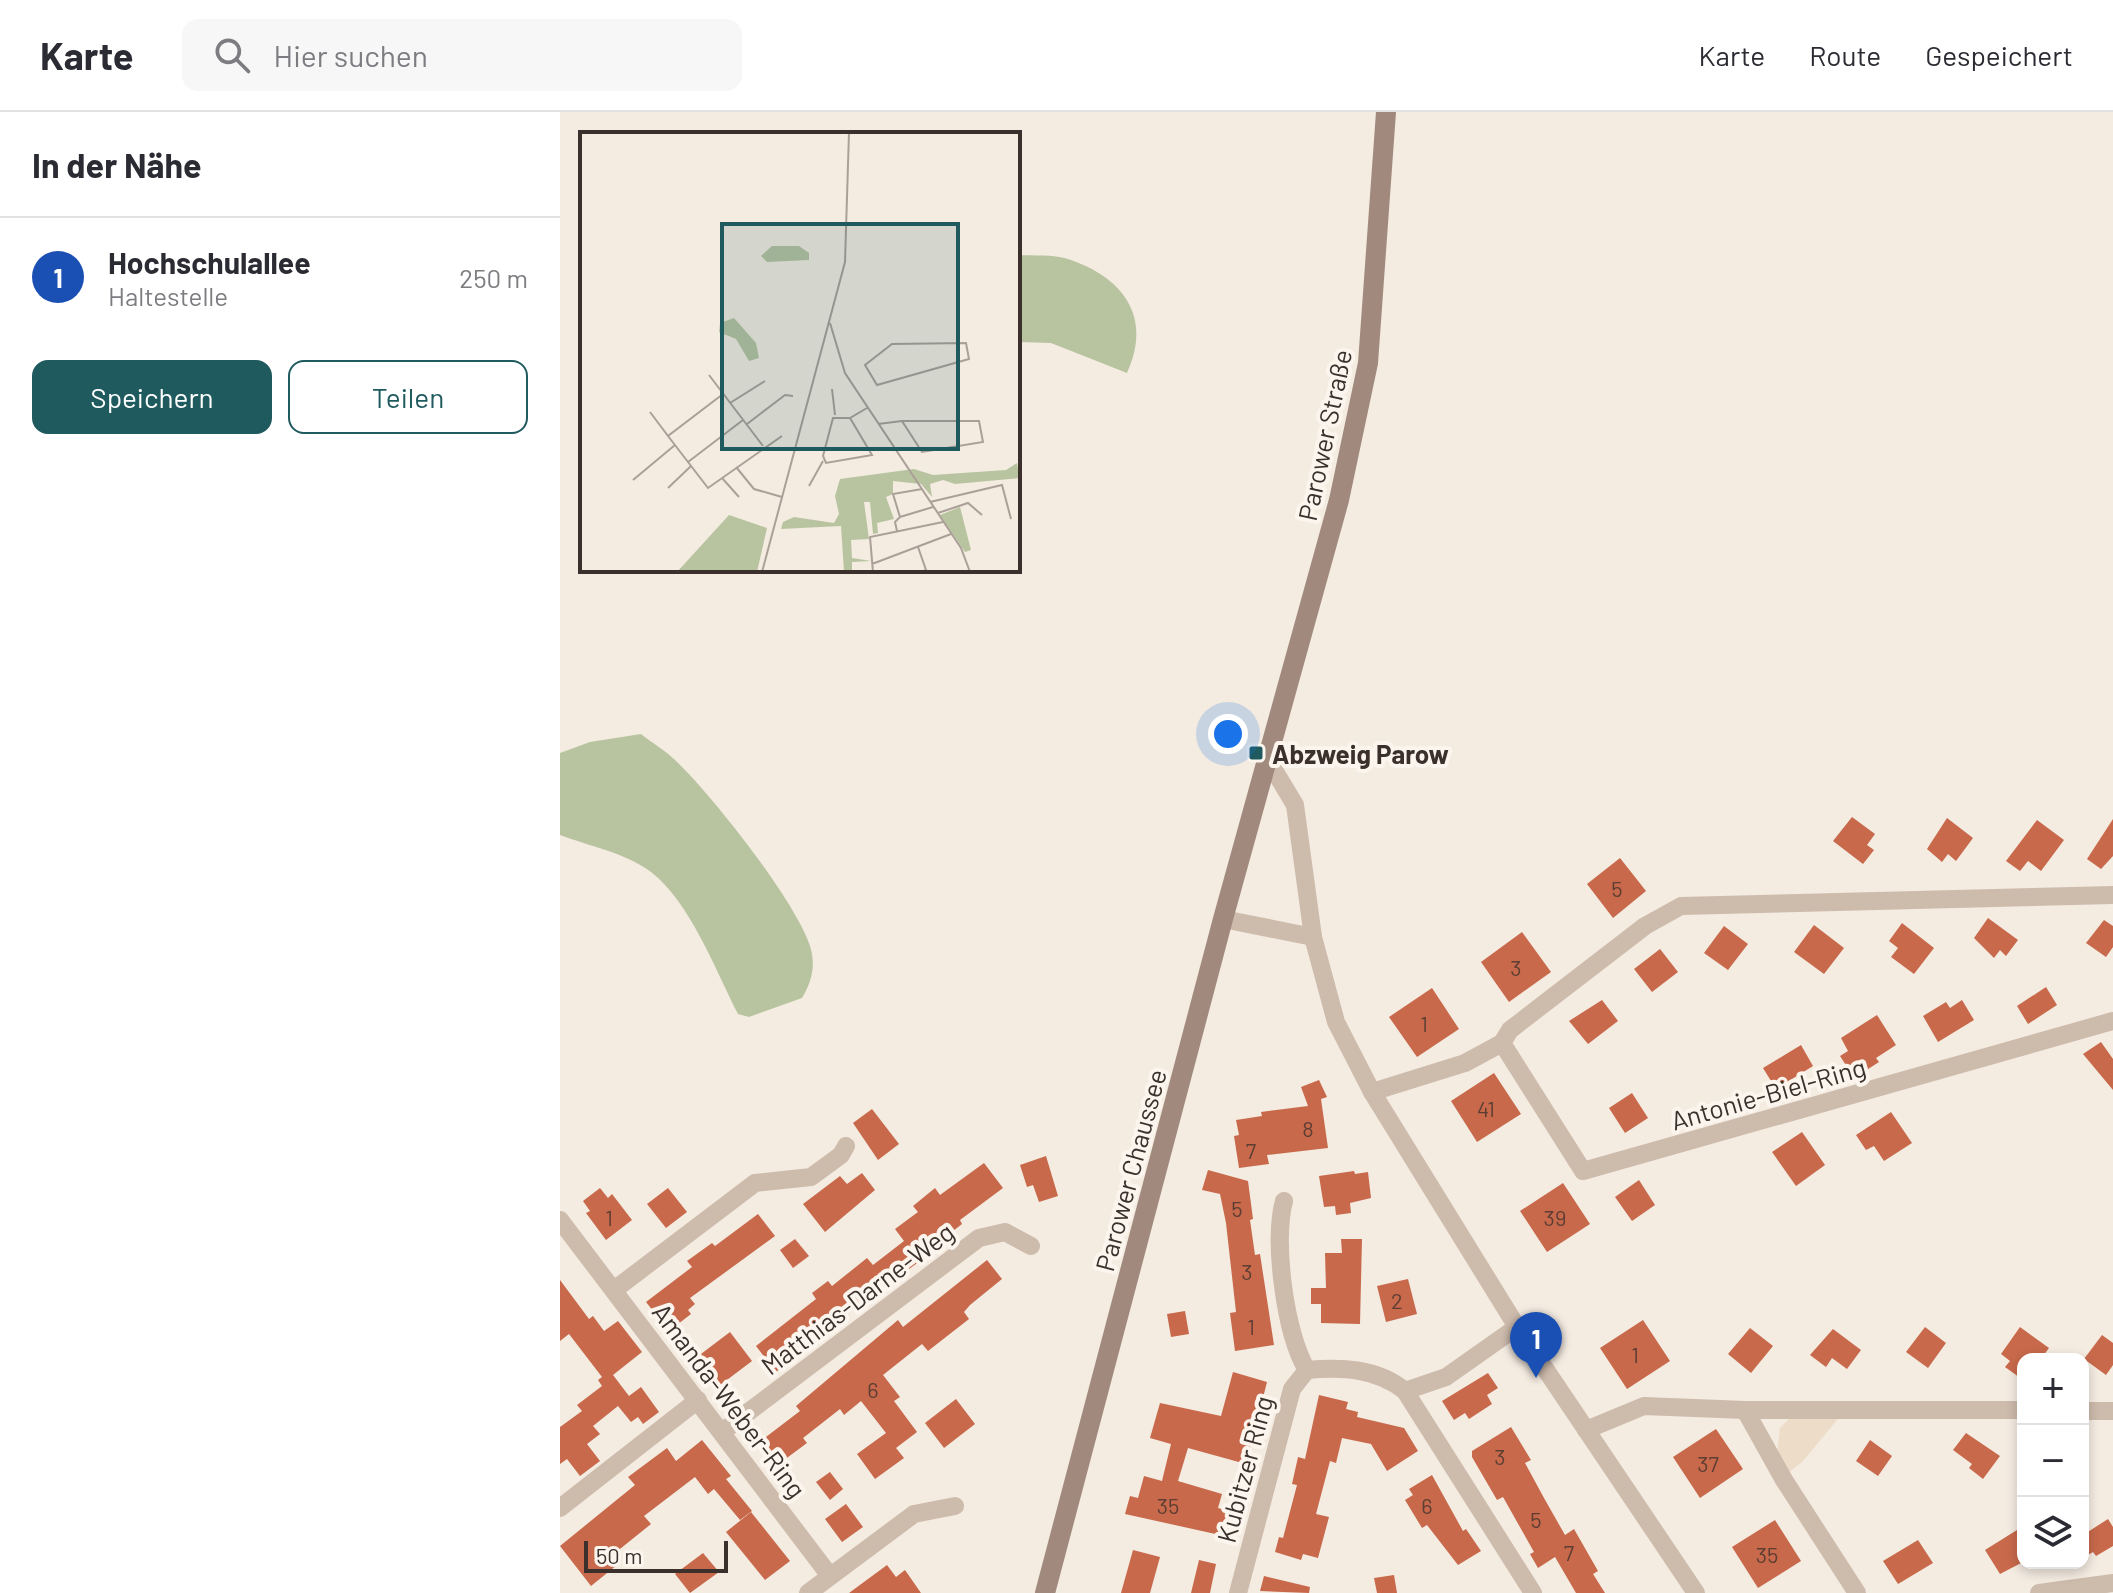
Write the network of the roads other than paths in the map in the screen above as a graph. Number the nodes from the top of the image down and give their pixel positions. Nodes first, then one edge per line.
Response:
1 (1386, 112) edge
2 (1268, 760) junction
3 (2113, 895) edge
4 (1223, 919) junction
5 (1313, 937) junction
6 (2113, 1021) edge
7 (1502, 1043) junction
8 (1372, 1092) junction
9 (846, 1146) dead end
10 (1284, 1201) dead end
11 (564, 1232) edge
12 (1031, 1246) dead end
13 (614, 1290) junction
14 (1517, 1327) junction
15 (1307, 1370) junction
16 (1405, 1391) junction
17 (698, 1400) junction
18 (1745, 1410) junction
19 (2017, 1410) edge
20 (2089, 1411) edge
21 (2113, 1411) edge
22 (1586, 1430) junction
23 (722, 1432) junction
24 (955, 1506) dead end
25 (560, 1508) edge
26 (830, 1576) junction
27 (2113, 1583) edge
28 (808, 1593) edge
29 (1045, 1593) edge
30 (1238, 1593) edge
31 (1533, 1593) edge
32 (1696, 1593) edge
33 (1857, 1593) edge
34 (2039, 1593) edge

1 - 2 street, Parower Straße
2 - 4 street, Parower Chaussee
2 - 5 street
3 - 7 street
4 - 5 street
4 - 29 street, Parower Chaussee
5 - 8 street
6 - 7 street, Antonie-Biel-Ring
7 - 8 street
8 - 14 street
9 - 13 street
10 - 15 street
11 - 13 street, Amanda-Weber-Ring
12 - 23 street, Matthias-Darne-Weg
13 - 17 street, Amanda-Weber-Ring
14 - 16 street
14 - 22 street
15 - 16 street
15 - 30 street, Kubitzer Ring
16 - 31 street
17 - 23 street, Amanda-Weber-Ring
17 - 25 street
18 - 19 street
18 - 22 street
18 - 33 street
20 - 21 street
22 - 32 street
23 - 26 street, Amanda-Weber-Ring
24 - 26 street
26 - 28 street
27 - 34 street

